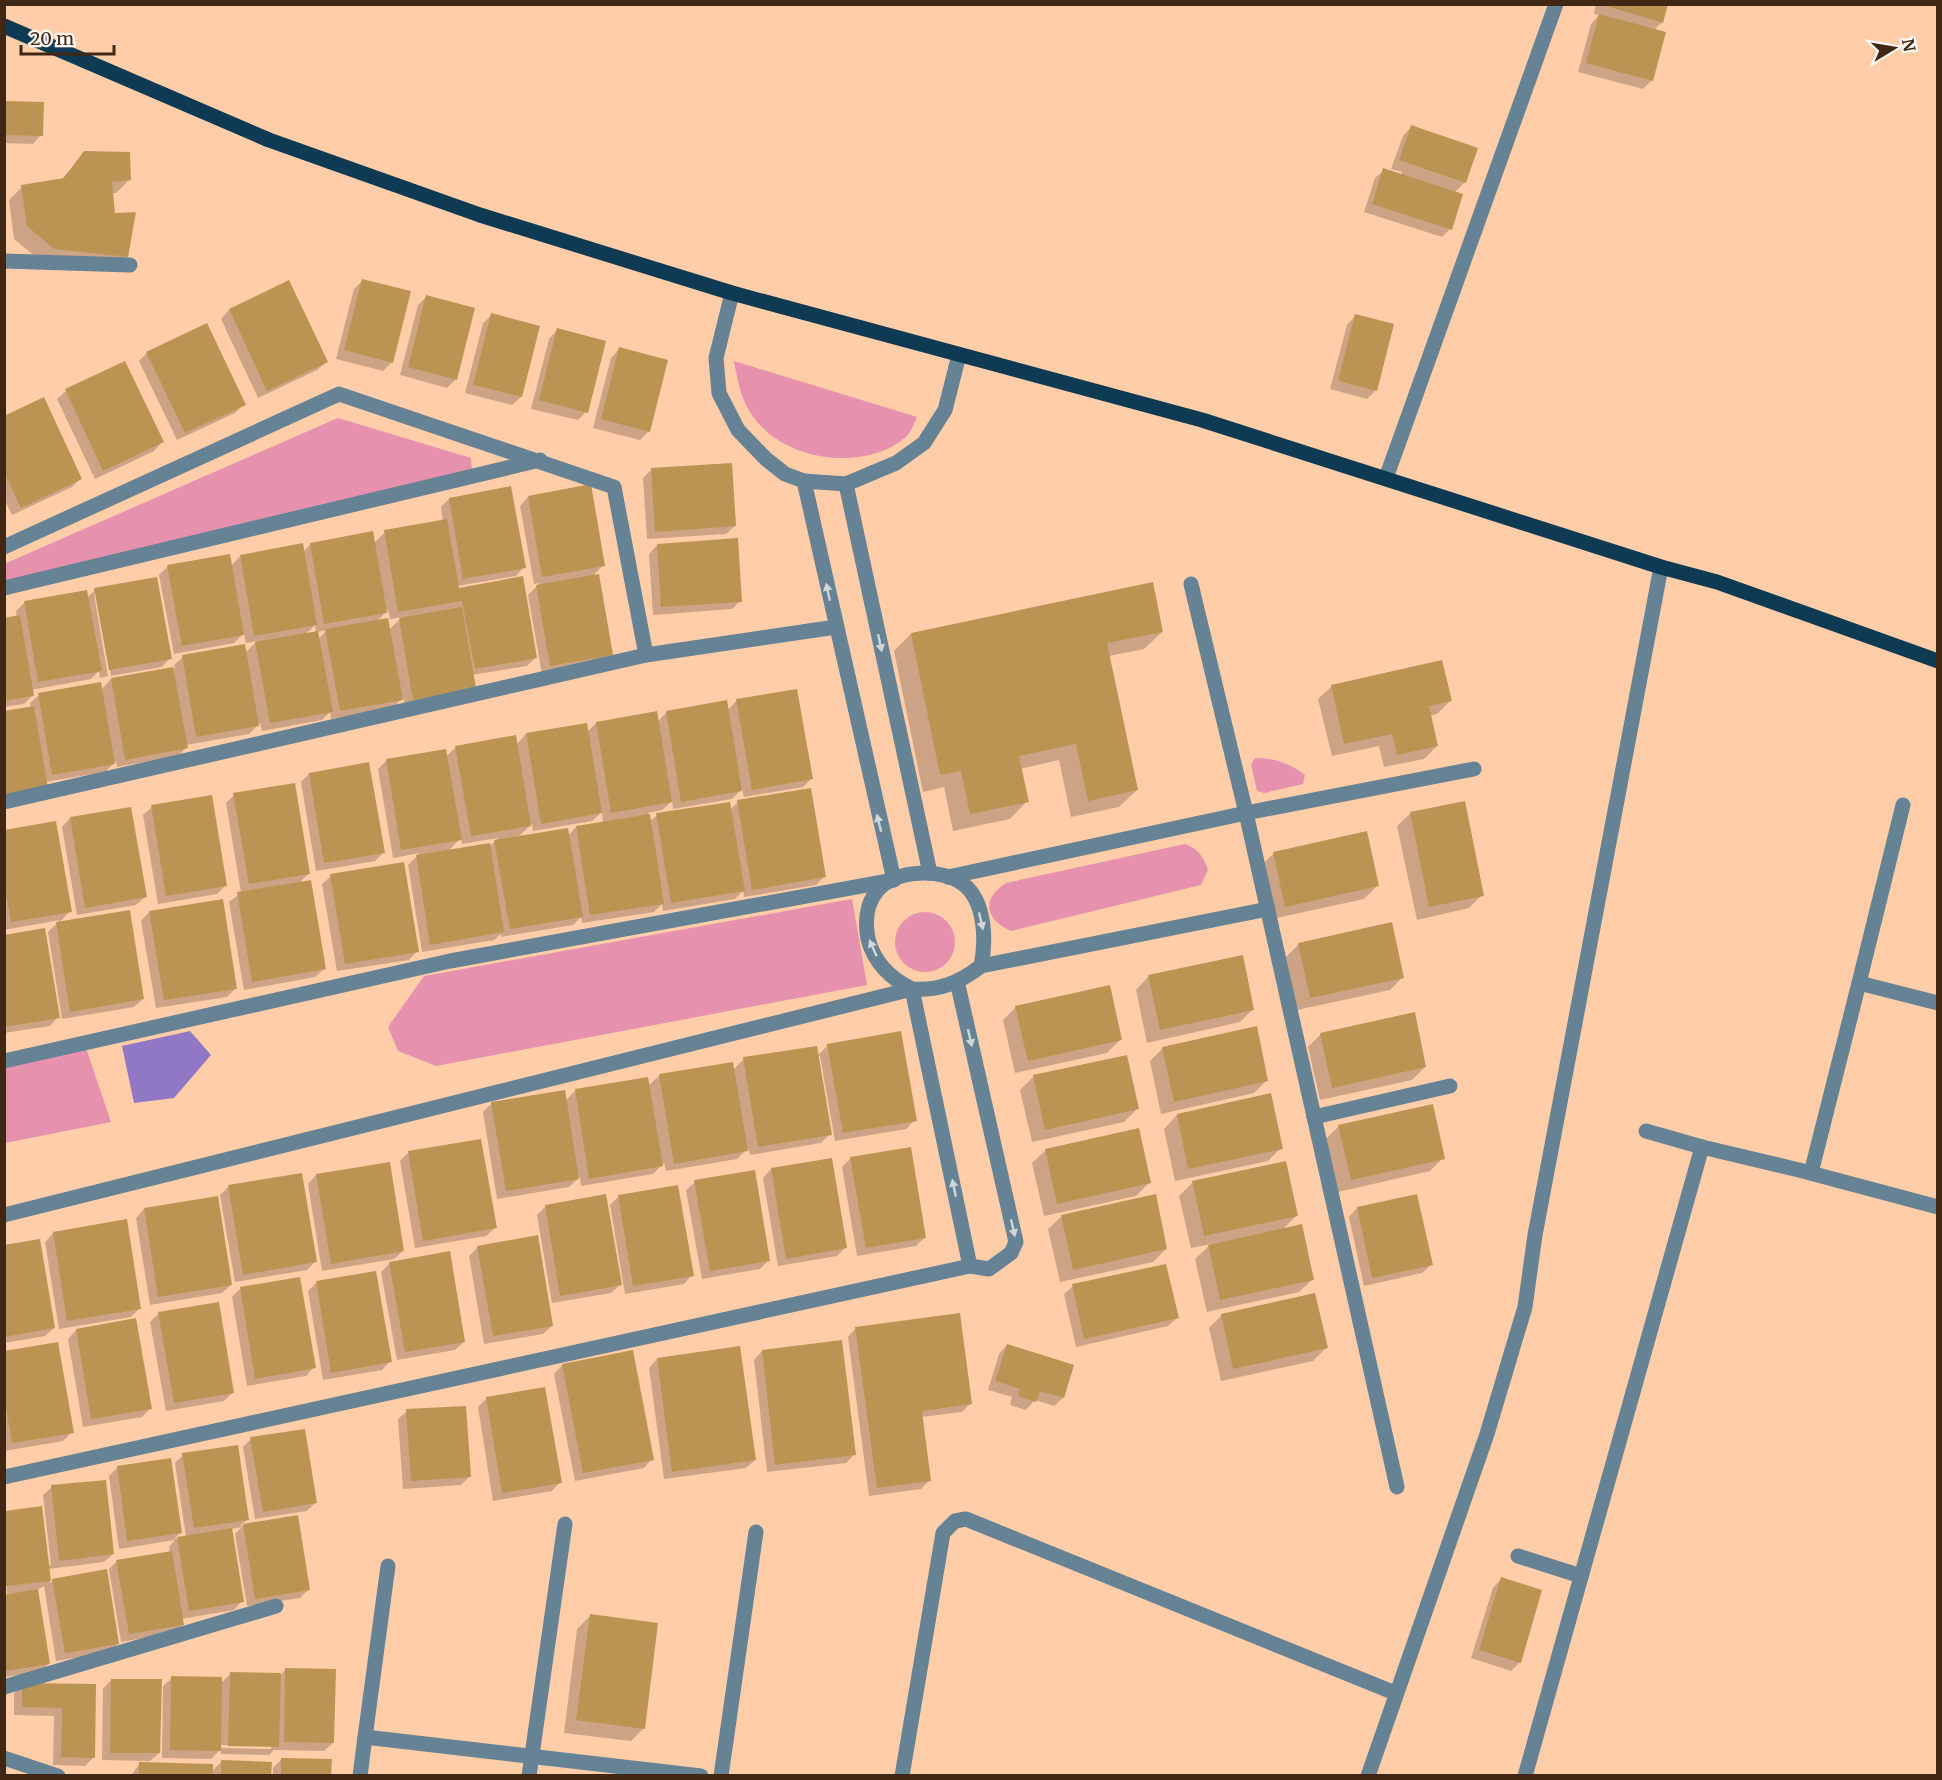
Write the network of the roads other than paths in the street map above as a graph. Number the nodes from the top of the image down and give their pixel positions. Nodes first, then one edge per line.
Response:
1 (1556, 4) edge
2 (4, 26) edge
3 (4, 261) edge
4 (130, 265) dead end
5 (732, 293) junction
6 (959, 355) junction
7 (540, 460) junction
8 (1386, 478) junction
9 (804, 481) junction
10 (846, 484) junction
11 (4, 547) edge
12 (1661, 567) junction
13 (1191, 584) dead end
14 (4, 588) edge
15 (836, 627) junction
16 (646, 655) junction
17 (1938, 661) edge
18 (1474, 769) dead end
19 (4, 802) edge
20 (1903, 805) dead end
21 (1246, 813) junction
22 (930, 873) junction
23 (948, 877) junction
24 (894, 880) junction
25 (1268, 909) junction
26 (981, 966) junction
27 (957, 981) junction
28 (1859, 983) junction
29 (912, 989) junction
30 (1938, 1003) edge
31 (4, 1061) edge
32 (1450, 1086) dead end
33 (1314, 1117) junction
34 (1646, 1131) dead end
35 (1702, 1148) junction
36 (1811, 1173) junction
37 (1938, 1207) edge
38 (4, 1215) edge
39 (970, 1266) junction
40 (4, 1477) edge
41 (1397, 1487) dead end
42 (565, 1524) dead end
43 (756, 1532) dead end
44 (1518, 1556) dead end
45 (388, 1566) dead end
46 (1581, 1576) junction
47 (276, 1606) dead end
48 (4, 1687) edge
49 (1395, 1693) junction
50 (365, 1737) junction
51 (531, 1755) junction
52 (4, 1758) edge
53 (58, 1776) edge
54 (360, 1776) edge
55 (529, 1776) edge
56 (701, 1776) edge
57 (721, 1776) edge
58 (902, 1776) edge
59 (1368, 1776) edge
60 (1525, 1776) edge

1 - 8 street
2 - 5 main road
3 - 4 street
5 - 6 main road
5 - 9 street
6 - 8 main road
6 - 10 street
7 - 11 street
7 - 14 street
7 - 16 street
8 - 12 main road
9 - 10 street
15 -> 9 street
10 -> 22 street
12 - 17 main road
12 - 49 street
13 - 21 street
15 - 16 street
24 -> 15 street
16 - 19 street
18 - 21 street
20 - 28 street
21 - 23 street
21 - 25 street
22 - 23 street
22 - 24 street
23 -> 26 street
29 -> 24 street
24 - 31 street
25 - 26 street
25 - 33 street
26 - 27 street
27 - 29 street
27 -> 39 street
28 - 30 street
28 - 36 street
29 - 38 street
39 -> 29 street
32 - 33 street
33 - 41 street
34 - 35 street
35 - 36 street
35 - 46 street
36 - 37 street
39 - 40 street
42 - 51 street
43 - 57 street
44 - 46 street
45 - 50 street
46 - 60 street
47 - 48 street
49 - 58 street
49 - 59 street
50 - 51 street
50 - 54 street
51 - 55 street
51 - 56 street
52 - 53 street

